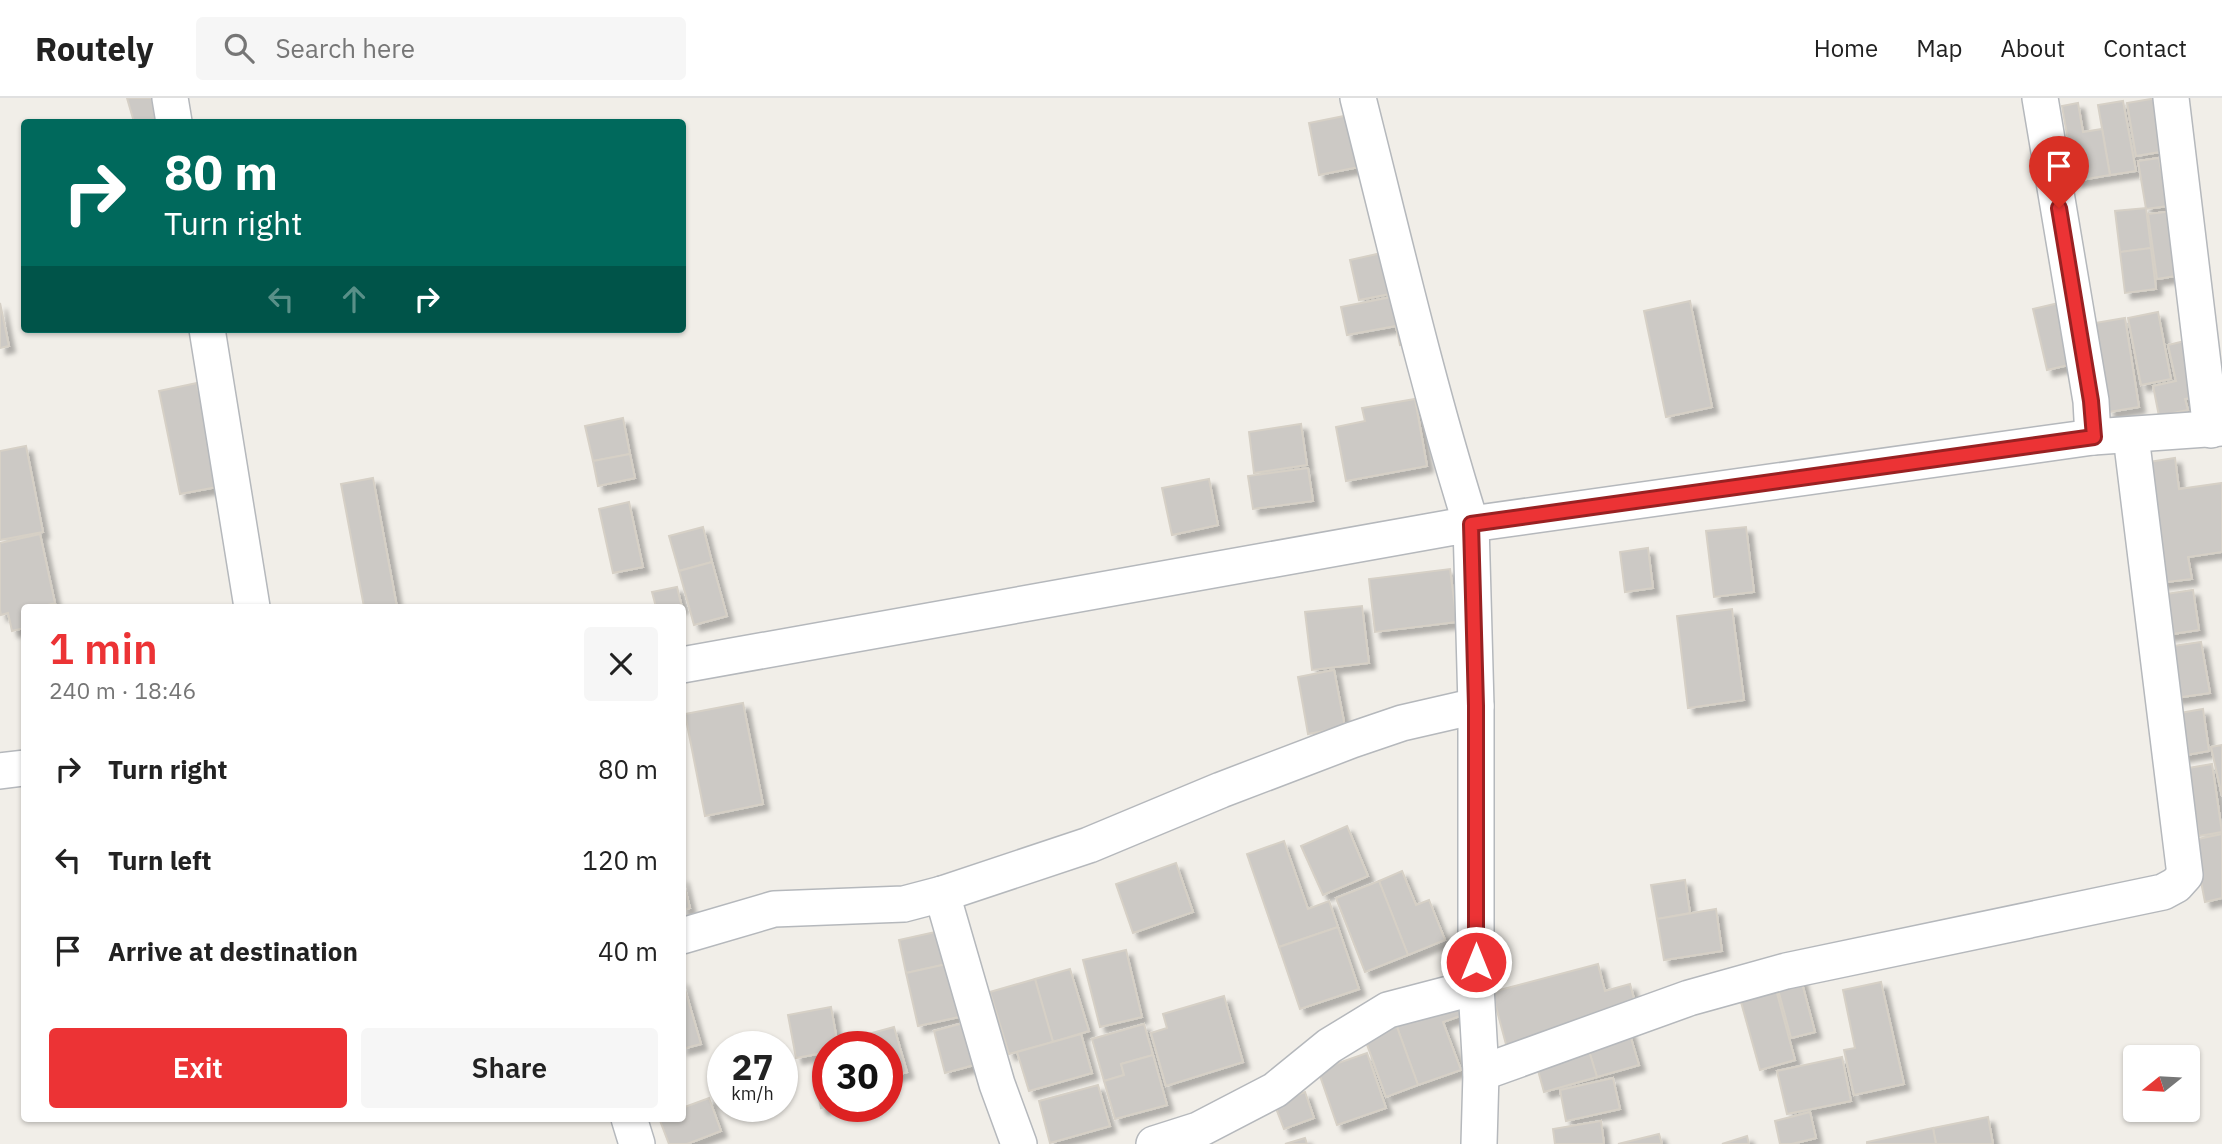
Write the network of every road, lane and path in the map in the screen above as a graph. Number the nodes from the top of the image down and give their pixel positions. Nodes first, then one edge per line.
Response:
1 (170, 98) edge
2 (1357, 98) edge
3 (2040, 98) edge
4 (2171, 98) edge
5 (174, 119) edge
6 (208, 333) edge
7 (2217, 429) edge
8 (2131, 436) junction
9 (2094, 437) junction
10 (1471, 524) junction
11 (252, 604) edge
12 (686, 664) edge
13 (1476, 706) junction
14 (21, 768) edge
15 (0, 771) edge
16 (942, 894) junction
17 (686, 935) edge
18 (1476, 987) junction
19 (1481, 1073) junction
20 (630, 1122) edge
21 (637, 1144) edge
22 (1019, 1144) edge
23 (1154, 1144) edge
24 (1479, 1144) edge

1 - 5 street
2 - 10 street
3 - 9 street
4 - 7 street
6 - 11 street
7 - 8 street
8 - 9 street
8 - 19 street
9 - 10 street
10 - 12 street
10 - 13 street
13 - 16 street
13 - 18 street
14 - 15 street
16 - 17 street
16 - 22 street
18 - 19 street
18 - 23 street
19 - 24 street
20 - 21 street

